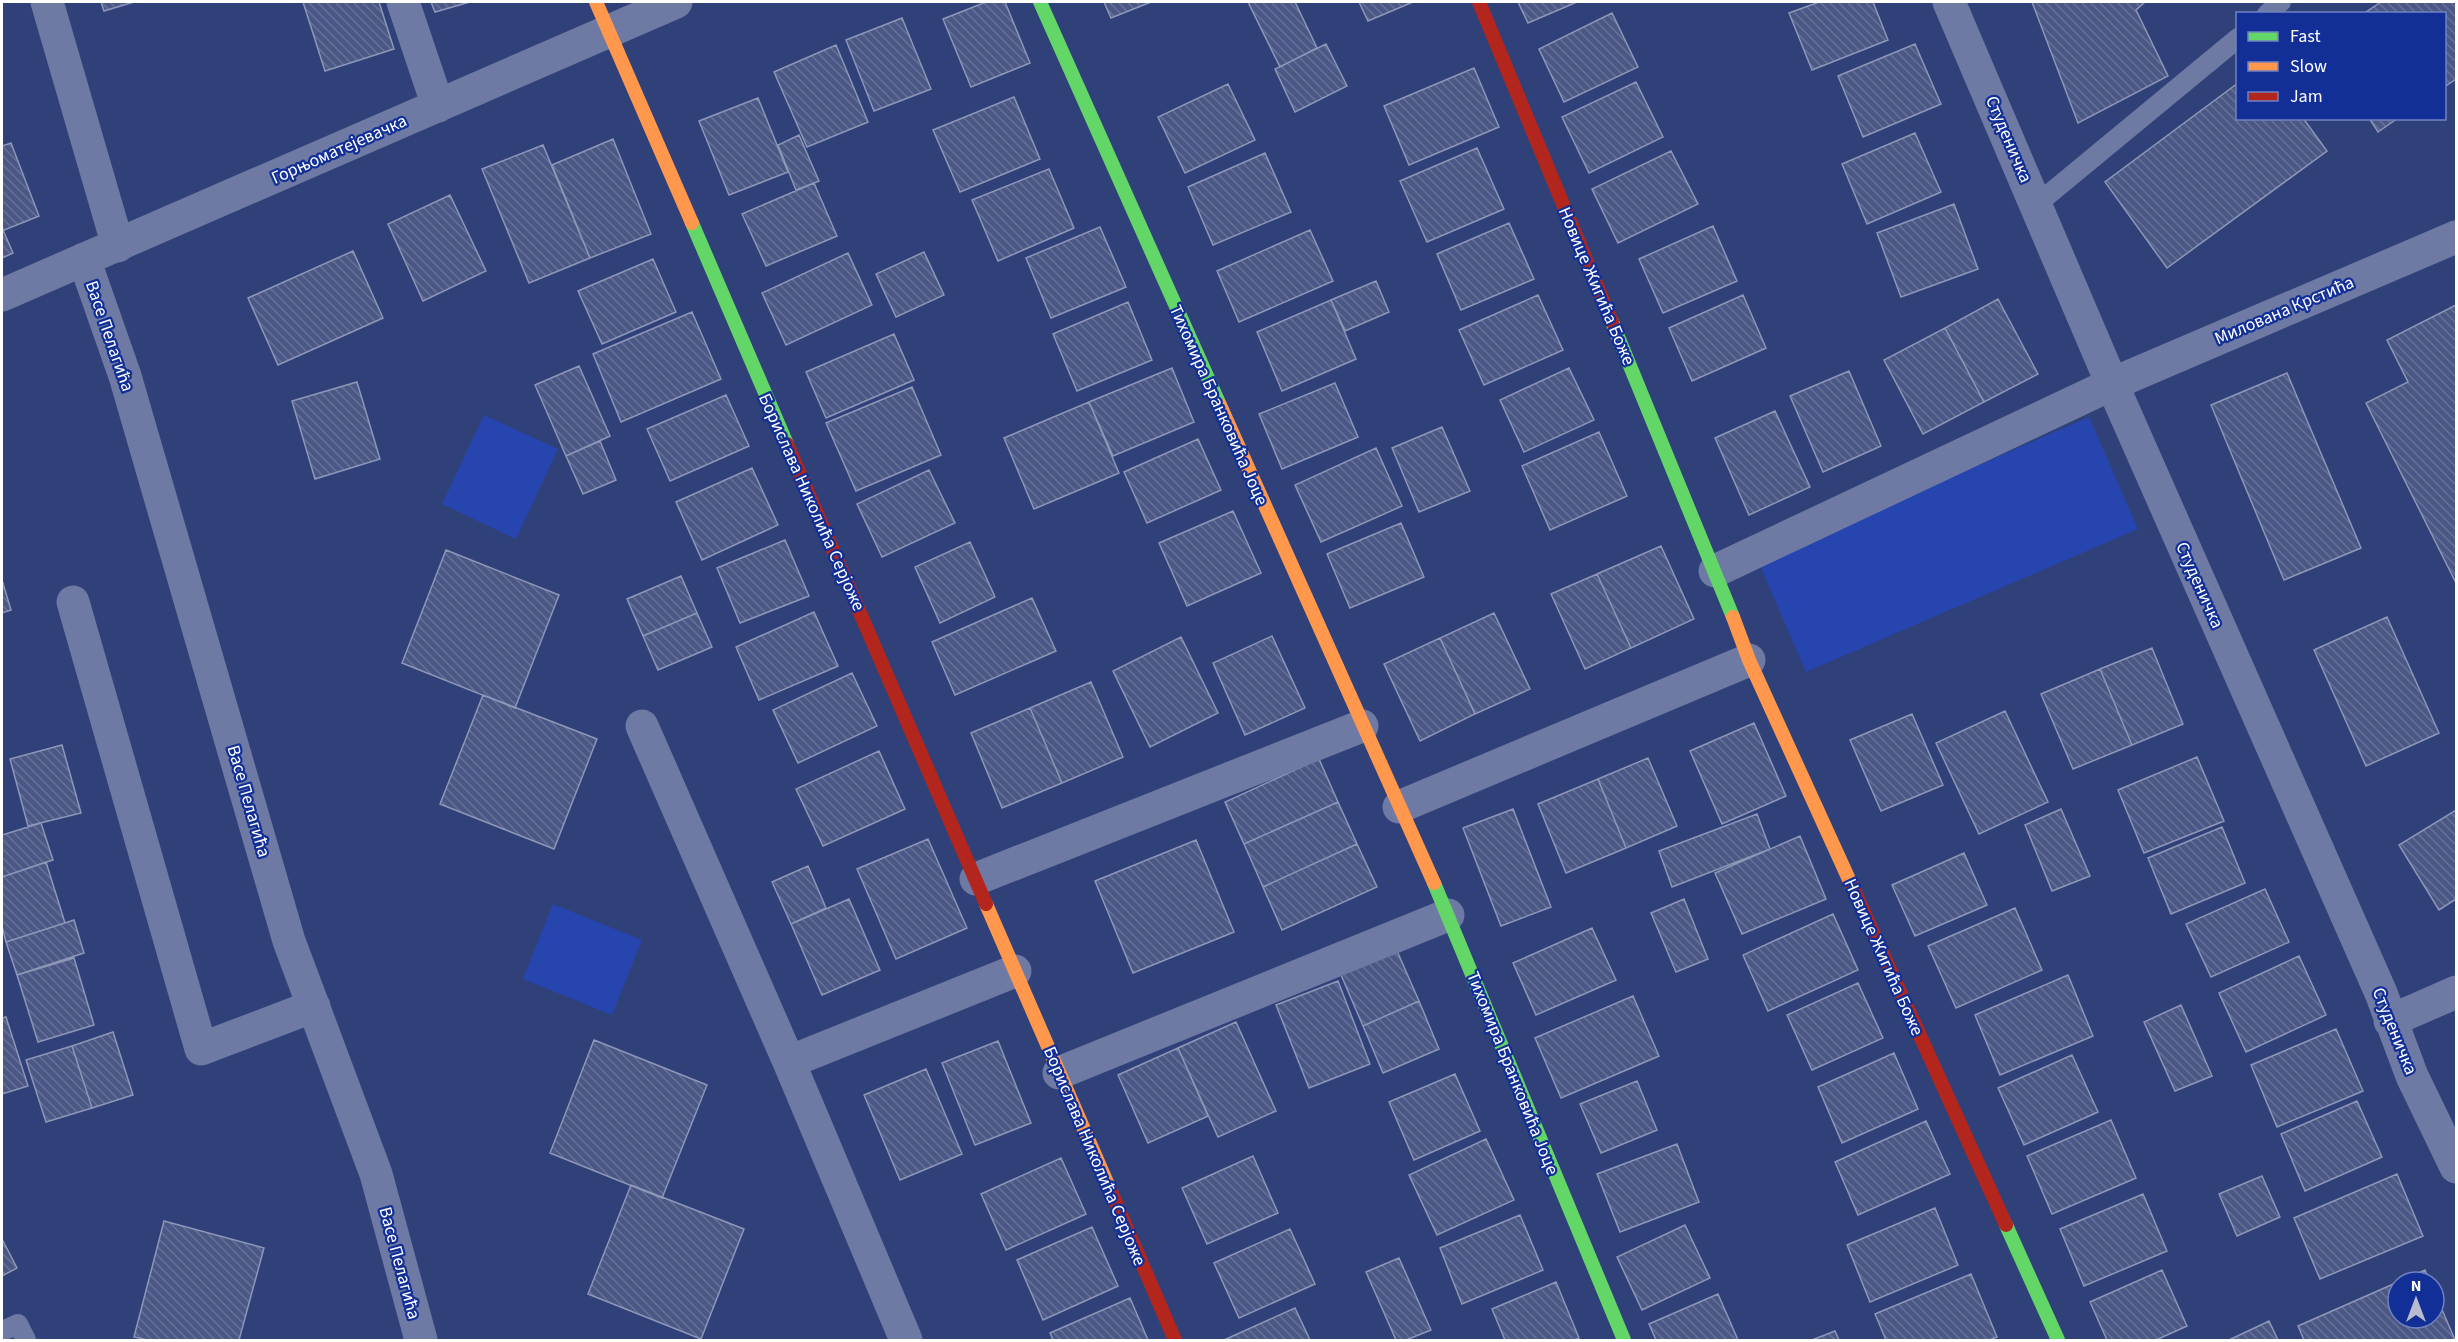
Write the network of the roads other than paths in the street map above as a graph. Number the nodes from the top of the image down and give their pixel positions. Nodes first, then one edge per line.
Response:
1 (47, 2) edge
2 (403, 2) edge
3 (596, 2) edge
4 (676, 2) edge
5 (1040, 2) edge
6 (1479, 2) edge
7 (1949, 2) edge
8 (2282, 2) edge
9 (2270, 12) edge
10 (608, 33) junction
11 (2236, 40) edge
12 (438, 106) junction
13 (2037, 204) junction
14 (2457, 237) edge
15 (118, 246) junction
16 (84, 260) junction
17 (2, 295) edge
18 (2112, 384) junction
19 (1715, 571) junction
20 (73, 602) dead end
21 (1749, 660) junction
22 (642, 726) dead end
23 (1362, 726) junction
24 (1400, 807) junction
25 (976, 879) junction
26 (1448, 915) junction
27 (1015, 972) junction
28 (2457, 992) edge
29 (314, 1006) junction
30 (2390, 1021) junction
31 (789, 1062) junction
32 (1059, 1073) junction
33 (2457, 1167) edge
34 (2, 1331) edge
35 (26, 1341) edge
36 (422, 1341) edge
37 (906, 1341) edge
38 (1174, 1341) edge
39 (1624, 1341) edge
40 (2058, 1341) edge

1 - 15 street
2 - 12 street
3 - 10 street, Борислава Николића Серјоже
4 - 10 street, Горњоматејевачка
5 - 23 street, Тихомира Бранковића Јоце
6 - 19 street, Новице Жигића Боже
7 - 13 street, Студеничка
8 - 9 lane
10 - 12 street, Горњоматејевачка
10 - 25 street, Борислава Николића Серјоже
11 - 13 lane
12 - 15 street, Горњоматејевачка
13 - 18 street, Студеничка
14 - 18 street, Милована Крстића
15 - 16 street, Горњоматејевачка
16 - 17 street, Горњоматејевачка
16 - 29 street, Васе Пелагића
18 - 19 street
18 - 30 street, Студеничка
19 - 21 street, Новице Жигића Боже
20 - 29 street
21 - 24 street
21 - 40 street, Новице Жигића Боже
22 - 31 street
23 - 24 street, Тихомира Бранковића Јоце
23 - 25 street
24 - 26 street, Тихомира Бранковића Јоце
25 - 27 street, Борислава Николића Серјоже
26 - 32 street
26 - 39 street, Тихомира Бранковића Јоце
27 - 31 street
27 - 32 street, Борислава Николића Серјоже
28 - 30 street
29 - 36 street, Васе Пелагића
30 - 33 street, Студеничка
31 - 37 street
32 - 38 street, Борислава Николића Серјоже
34 - 35 lane

